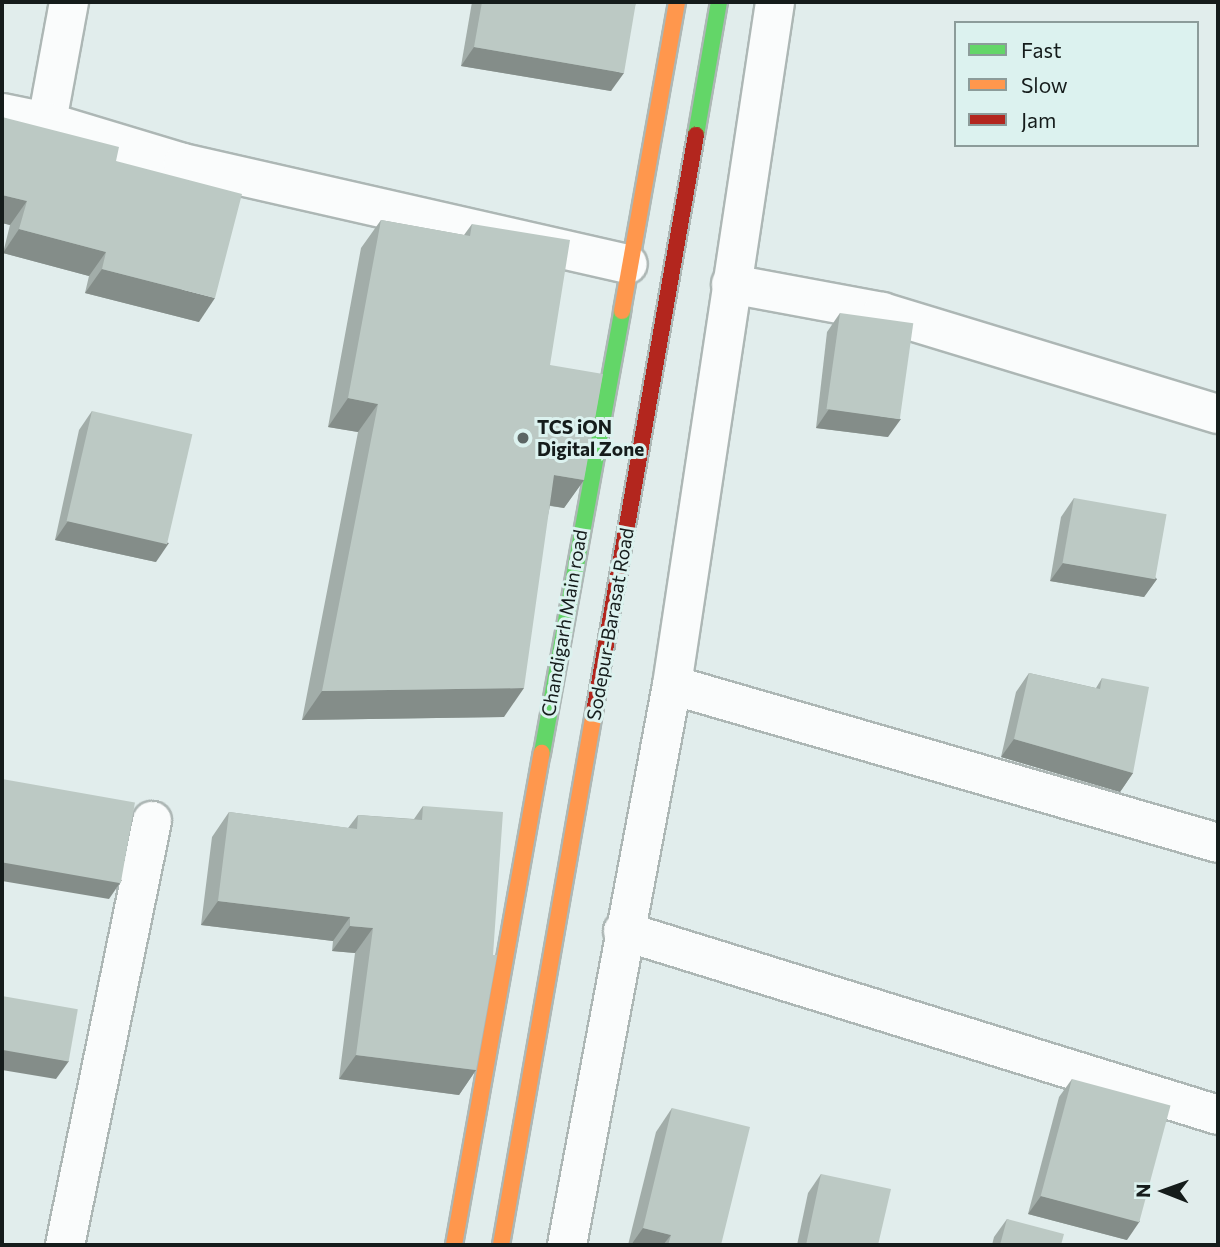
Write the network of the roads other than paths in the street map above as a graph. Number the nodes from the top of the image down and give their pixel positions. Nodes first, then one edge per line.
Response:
1 (69, 2) edge
2 (677, 2) edge
3 (719, 2) edge
4 (775, 2) edge
5 (2, 113) edge
6 (47, 122) junction
7 (628, 264) junction
8 (731, 284) junction
9 (1218, 414) edge
10 (672, 685) junction
11 (152, 821) dead end
12 (1218, 843) edge
13 (623, 931) junction
14 (1218, 1115) edge
15 (65, 1245) edge
16 (454, 1245) edge
17 (501, 1245) edge
18 (566, 1245) edge

1 - 6 street
2 - 7 street, Chandigarh Main road
3 - 17 street, Sodepur-Barasat Road
4 - 8 street
5 - 6 street
6 - 7 street
7 - 16 street, Chandigarh Main road
8 - 9 street
8 - 10 street
10 - 12 street
10 - 13 street
11 - 15 street
13 - 14 street
13 - 18 street

